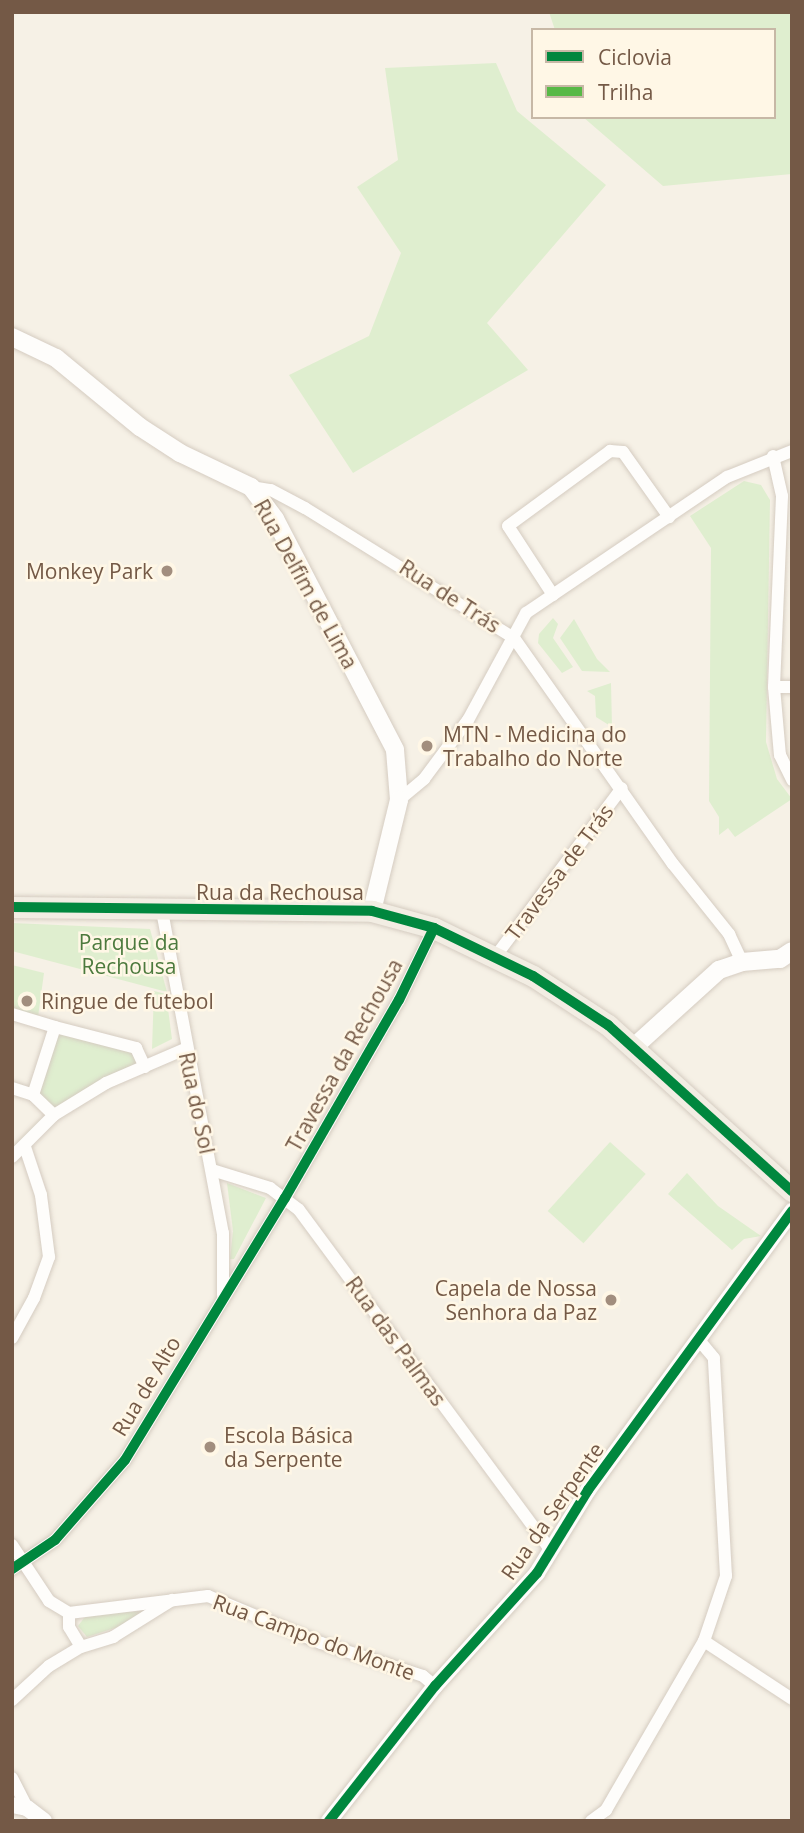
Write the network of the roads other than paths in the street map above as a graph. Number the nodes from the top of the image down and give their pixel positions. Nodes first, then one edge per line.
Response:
1 (12, 337) edge
2 (792, 452) edge
3 (773, 456) junction
4 (251, 487) junction
5 (297, 504) junction
6 (669, 517) junction
7 (275, 519) junction
8 (553, 595) junction
9 (514, 638) junction
10 (774, 687) junction
11 (792, 687) edge
12 (792, 779) edge
13 (622, 788) junction
14 (399, 800) junction
15 (12, 907) edge
16 (162, 911) junction
17 (372, 911) junction
18 (434, 928) junction
19 (792, 951) edge
20 (495, 957) junction
21 (742, 962) junction
22 (12, 1014) edge
23 (55, 1027) junction
24 (634, 1047) junction
25 (185, 1049) junction
26 (145, 1067) junction
27 (12, 1088) edge
28 (33, 1094) junction
29 (54, 1115) junction
30 (25, 1147) junction
31 (12, 1157) edge
32 (212, 1170) junction
33 (792, 1191) edge
34 (285, 1198) junction
35 (792, 1211) edge
36 (223, 1295) junction
37 (12, 1338) edge
38 (698, 1339) junction
39 (12, 1545) edge
40 (551, 1550) junction
41 (18, 1565) edge
42 (172, 1600) junction
43 (69, 1614) junction
44 (704, 1641) junction
45 (81, 1647) junction
46 (435, 1686) junction
47 (792, 1699) edge
48 (12, 1700) edge
49 (12, 1778) edge
50 (20, 1807) edge
51 (44, 1821) edge
52 (329, 1821) edge
53 (591, 1821) edge

1 - 4 main road, Rua Delfim de Lima
2 - 3 street
3 - 6 street
3 - 10 street
4 - 5 street, Rua de Trás
4 - 7 main road, Rua Delfim de Lima
5 - 7 street
5 - 9 street, Rua de Trás
6 - 8 street
6 - 8 street
7 - 14 main road, Rua Delfim de Lima
8 - 9 street
9 - 13 street, Rua de Trás
9 - 14 street
10 - 11 street
10 - 12 street
13 - 20 street, Travessa de Trás
13 - 21 street, Rua de Trás
14 - 17 main road, Rua Delfim de Lima
15 - 16 main road, Rua da Rechousa
16 - 17 main road, Rua da Rechousa
16 - 25 street, Rua do Sol
17 - 18 main road, Rua da Rechousa
18 - 20 main road, Rua da Rechousa
18 - 34 street, Travessa da Rechousa
19 - 21 main road
20 - 24 main road, Rua da Rechousa
21 - 24 main road
22 - 23 street
23 - 26 street
23 - 28 street
24 - 33 main road, Rua da Rechousa
25 - 26 street
25 - 32 street, Rua do Sol
26 - 29 street
27 - 28 street
28 - 29 street
29 - 30 street
30 - 31 street
30 - 37 street
32 - 34 street, Rua das Palmas
32 - 36 street, Rua do Sol
34 - 36 street, Rua de Alto
34 - 40 street, Rua das Palmas
35 - 38 street, Rua da Serpente
36 - 41 street, Rua de Alto
38 - 40 street, Rua da Serpente
38 - 44 street
39 - 41 street
40 - 46 street, Rua da Serpente
41 - 43 street
42 - 43 street
42 - 45 street, Rua Campo do Monte
42 - 46 street, Rua Campo do Monte
43 - 45 street
44 - 47 street
44 - 53 street
45 - 48 street, Rua Campo do Monte
46 - 52 street, Rua da Serpente
49 - 50 street
50 - 51 street

